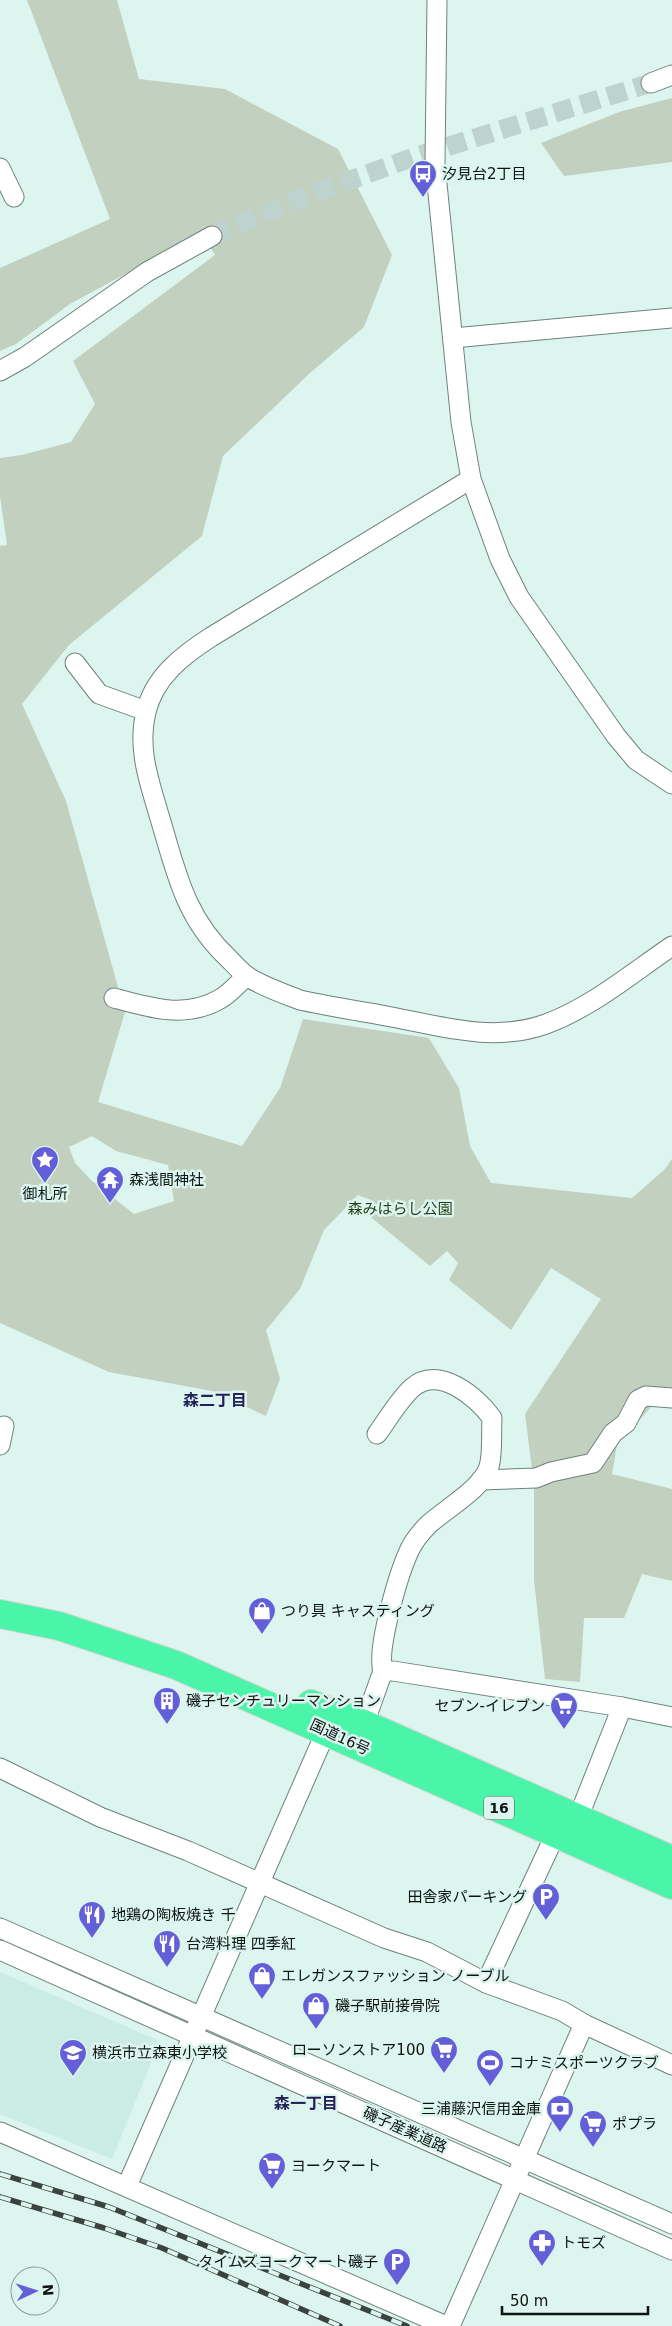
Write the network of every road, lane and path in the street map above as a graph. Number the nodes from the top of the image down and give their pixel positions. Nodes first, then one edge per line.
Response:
1 (437, 0) edge
2 (672, 76) edge
3 (650, 83) tunnel mouth
4 (0, 168) edge
5 (14, 197) dead end
6 (212, 236) tunnel mouth
7 (672, 318) edge
8 (453, 338) junction
9 (0, 371) edge
10 (471, 479) junction
11 (75, 662) dead end
12 (146, 711) junction
13 (672, 784) edge
14 (672, 946) edge
15 (247, 976) junction
16 (114, 998) dead end
17 (672, 1398) edge
18 (4, 1426) dead end
19 (377, 1434) dead end
20 (0, 1445) edge
21 (481, 1480) junction
22 (0, 1596) edge
23 (0, 1614) edge
24 (383, 1671) junction
25 (622, 1708) junction
26 (672, 1718) edge
27 (330, 1722) junction
28 (364, 1724) junction
29 (0, 1768) edge
30 (578, 1818) junction
31 (556, 1833) junction
32 (672, 1860) edge
33 (260, 1885) junction
34 (672, 1885) edge
35 (0, 1928) edge
36 (0, 1950) edge
37 (486, 1983) junction
38 (201, 2017) junction
39 (584, 2024) junction
40 (193, 2036) junction
41 (672, 2065) edge
42 (0, 2132) edge
43 (524, 2160) junction
44 (515, 2179) junction
45 (127, 2186) junction
46 (672, 2224) edge
47 (672, 2250) edge
48 (448, 2326) edge

1 - 8 street
2 - 3 street
4 - 5 street
6 - 9 street
7 - 8 street
8 - 10 street
10 - 12 street
10 - 13 street
11 - 12 street
12 - 15 street
14 - 15 street
15 - 16 street
17 - 21 street
18 - 20 street
19 - 21 street
21 - 24 street
22 - 27 highway, 国道16号 / 16
23 - 27 highway, 国道16号 / 16
24 - 25 street
24 - 28 street
25 - 26 street
25 - 30 street
27 - 28 highway, 国道16号 / 16
27 - 31 highway, 国道16号 / 16
27 - 33 street
28 - 30 highway, 国道16号 / 16
29 - 33 street
30 - 32 highway, 国道16号 / 16
31 - 34 highway, 国道16号 / 16
31 - 37 street
33 - 37 street
33 - 38 street
35 - 38 street, 磯子産業道路
36 - 40 street, 磯子産業道路
37 - 39 street
38 - 40 street
38 - 43 street, 磯子産業道路
39 - 41 street
39 - 43 street
40 - 44 street, 磯子産業道路
40 - 45 street
42 - 45 street
43 - 44 street
43 - 46 street, 磯子産業道路
44 - 47 street, 磯子産業道路
44 - 48 street
45 - 48 street

